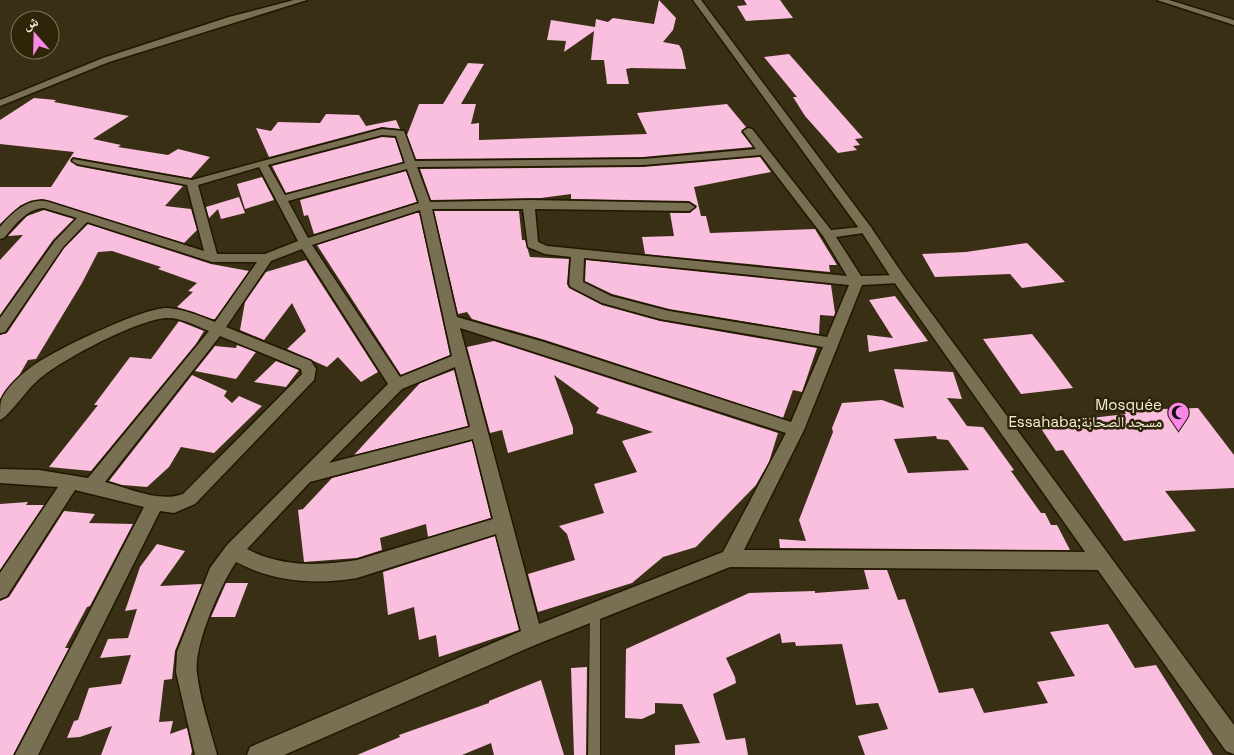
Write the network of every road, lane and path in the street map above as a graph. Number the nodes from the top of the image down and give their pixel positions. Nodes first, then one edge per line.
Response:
1 (303, 0) edge
2 (697, 0) edge
3 (1161, 0) edge
4 (1234, 23) edge
5 (0, 103) edge
6 (748, 131) dead end
7 (765, 152) junction
8 (77, 161) dead end
9 (262, 163) junction
10 (412, 164) junction
11 (192, 183) junction
12 (280, 200) junction
13 (529, 204) junction
14 (425, 205) junction
15 (688, 207) dead end
16 (86, 216) junction
17 (0, 217) edge
18 (15, 218) junction
19 (866, 228) junction
20 (828, 234) junction
21 (0, 235) edge
22 (305, 243) junction
23 (578, 253) junction
24 (212, 258) junction
25 (266, 258) junction
26 (899, 279) junction
27 (857, 281) junction
28 (451, 320) junction
29 (0, 328) edge
30 (217, 330) junction
31 (832, 343) junction
32 (460, 360) junction
33 (397, 385) junction
34 (0, 414) edge
35 (796, 430) junction
36 (479, 432) junction
37 (0, 476) edge
38 (304, 476) junction
39 (70, 483) junction
40 (92, 486) junction
41 (155, 503) junction
42 (502, 524) junction
43 (234, 551) junction
44 (730, 558) junction
45 (1102, 560) junction
46 (0, 590) edge
47 (595, 613) junction
48 (532, 636) junction
49 (1234, 743) edge
50 (26, 755) edge
51 (206, 755) edge
52 (258, 755) edge
53 (594, 755) edge

1 - 5 street
2 - 19 street
3 - 4 street
6 - 7 street
7 - 10 street
7 - 20 street
8 - 11 street
9 - 10 street
9 - 11 street
9 - 12 street
10 - 12 street
10 - 14 street
11 - 24 street
12 - 22 street
13 - 14 street
13 - 15 street
13 - 23 street
14 - 22 street
14 - 28 street
16 - 18 street
16 - 24 street
16 - 29 street
17 - 18 street
18 - 21 street
19 - 20 street
19 - 26 street
20 - 27 street
22 - 25 street
22 - 33 street
23 - 27 street
23 - 31 street
24 - 25 street
25 - 30 street
26 - 27 street
26 - 45 street
27 - 31 street
28 - 32 street
28 - 35 street
30 - 34 street
30 - 40 street
30 - 41 street
31 - 35 street
32 - 33 street
32 - 36 street
33 - 38 street
35 - 44 street
36 - 38 street
36 - 42 street
37 - 39 street
38 - 43 street
39 - 40 street
39 - 46 street
40 - 41 street
41 - 50 street
42 - 43 street
42 - 48 street
43 - 51 street
44 - 45 street
44 - 47 street
45 - 49 street
47 - 48 street
47 - 53 lane
48 - 52 street

